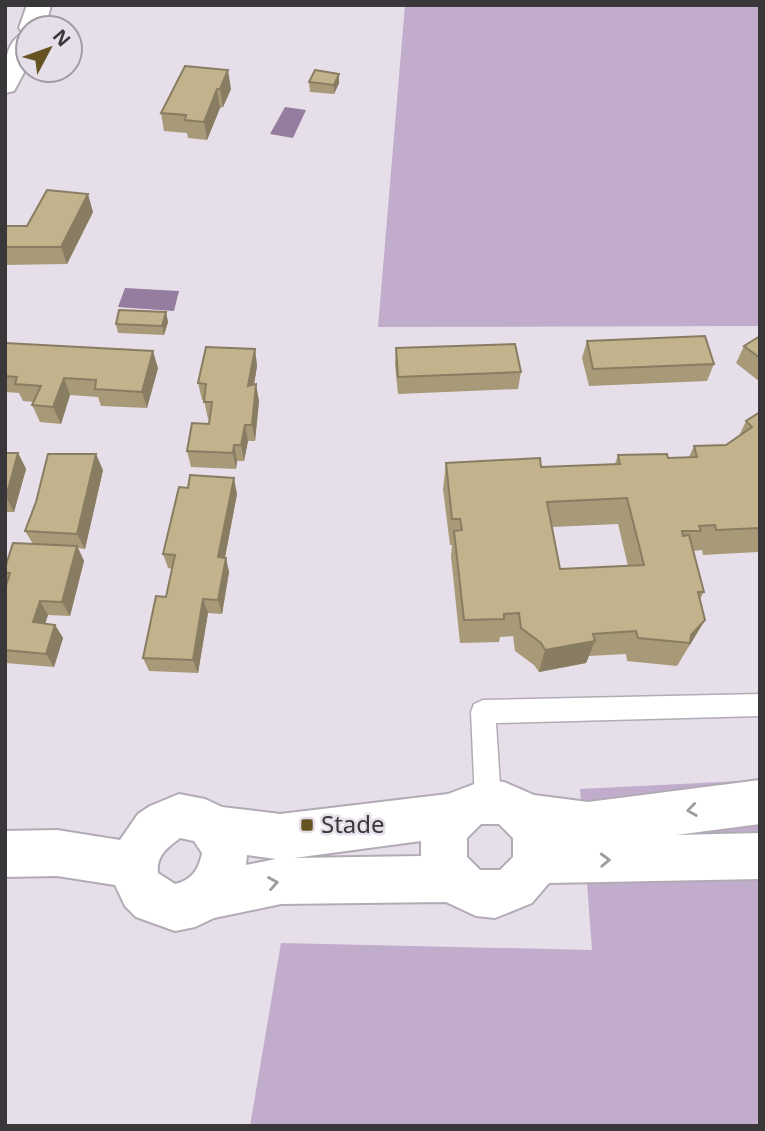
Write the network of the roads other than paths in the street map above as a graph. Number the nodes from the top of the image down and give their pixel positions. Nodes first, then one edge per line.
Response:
1 (14, 67) edge
2 (5, 85) edge
3 (760, 705) edge
4 (760, 802) edge
5 (488, 810) junction
6 (215, 828) junction
7 (5, 854) edge
8 (760, 856) edge
9 (536, 860) junction
10 (135, 864) junction
11 (457, 879) junction
12 (206, 896) junction

1 - 2 street
3 - 5 lane
4 -> 5 street
5 - 6 street
5 - 9 street
5 - 11 street
6 - 10 street
6 - 12 street
7 - 10 street
9 -> 8 street
9 - 11 street
10 - 12 street
12 -> 11 street

